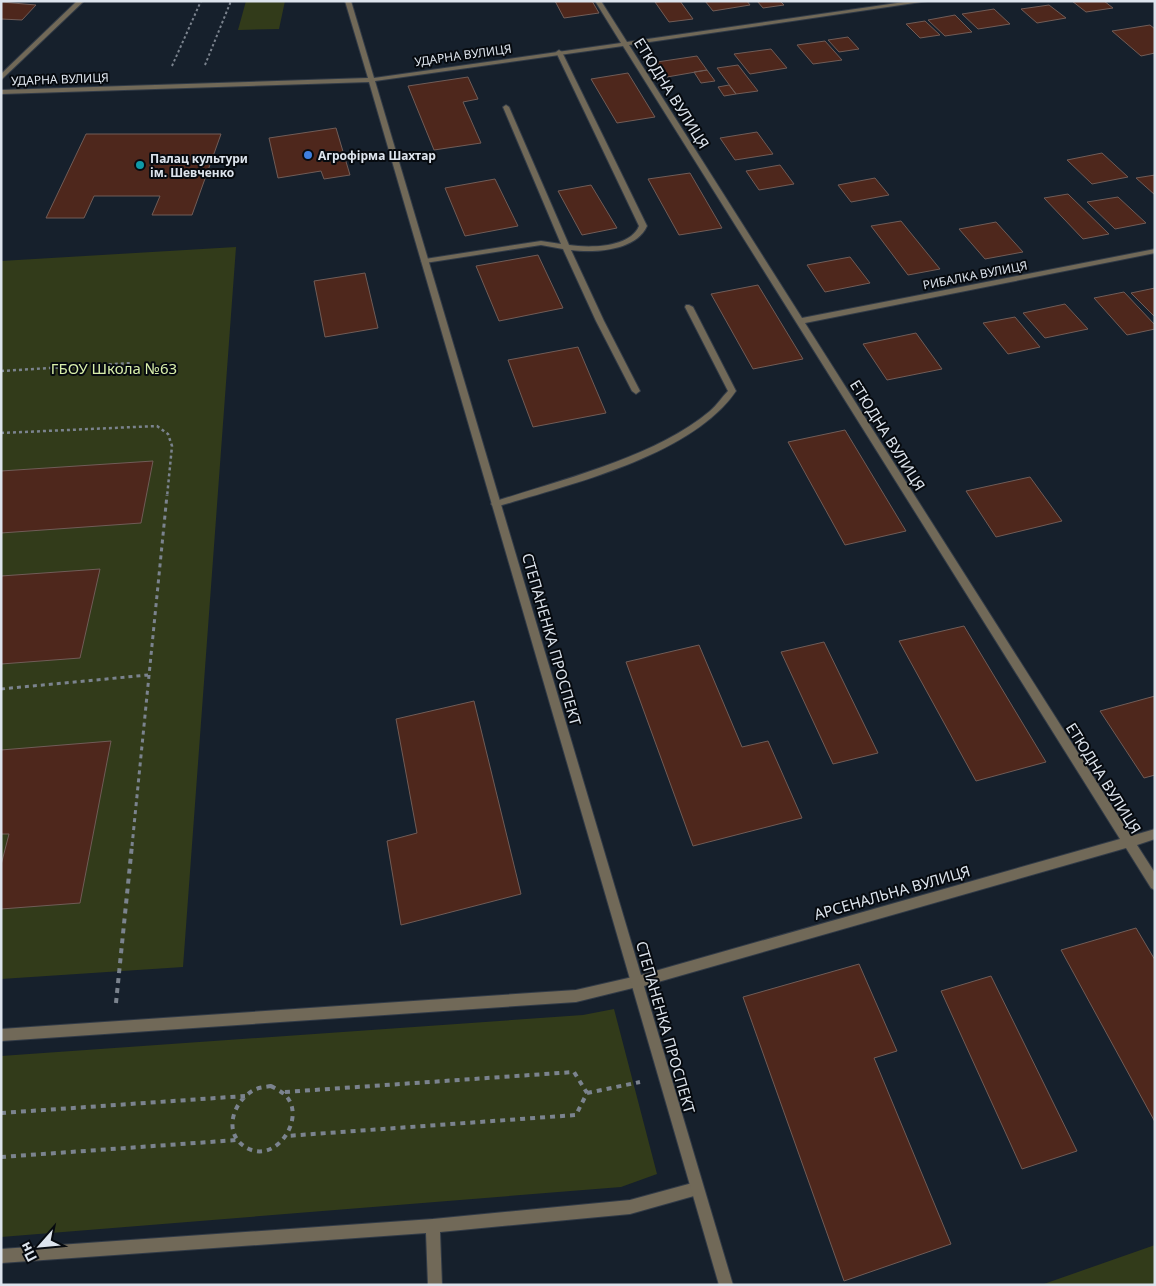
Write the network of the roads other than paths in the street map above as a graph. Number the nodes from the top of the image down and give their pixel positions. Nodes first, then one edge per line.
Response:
1 (81, 1) edge
2 (348, 1) edge
3 (598, 1) edge
4 (925, 1) edge
5 (624, 43) junction
6 (560, 52) junction
7 (1, 78) edge
8 (371, 80) junction
9 (1, 92) edge
10 (506, 106) dead end
11 (566, 247) junction
12 (1155, 251) edge
13 (424, 261) junction
14 (689, 307) dead end
15 (800, 321) junction
16 (636, 391) dead end
17 (496, 504) junction
18 (1155, 834) edge
19 (1128, 841) junction
20 (1155, 884) edge
21 (637, 982) junction
22 (1, 1035) edge
23 (696, 1189) junction
24 (433, 1226) junction
25 (1, 1256) edge
26 (434, 1285) edge
27 (726, 1285) edge

1 - 7 street
2 - 8 street, СТЕПАНЕНКА ПРОСПЕКТ
3 - 5 street, ЕТЮДНА ВУЛИЦЯ
4 - 5 street, УДАРНА ВУЛИЦЯ
5 - 6 street, УДАРНА ВУЛИЦЯ
5 - 15 street, ЕТЮДНА ВУЛИЦЯ
6 - 8 street, УДАРНА ВУЛИЦЯ
6 - 11 street
8 - 9 street, УДАРНА ВУЛИЦЯ
8 - 13 street, СТЕПАНЕНКА ПРОСПЕКТ
10 - 11 street
11 - 13 street
11 - 16 street
12 - 15 street, РИБАЛКА ВУЛИЦЯ
13 - 17 street, СТЕПАНЕНКА ПРОСПЕКТ
14 - 17 street
15 - 19 street, ЕТЮДНА ВУЛИЦЯ
17 - 21 street, СТЕПАНЕНКА ПРОСПЕКТ
18 - 19 street, АРСЕНАЛЬНА ВУЛИЦЯ
19 - 20 street, ЕТЮДНА ВУЛИЦЯ
19 - 21 street, АРСЕНАЛЬНА ВУЛИЦЯ
21 - 22 street, АРСЕНАЛЬНА ВУЛИЦЯ
21 - 23 street, СТЕПАНЕНКА ПРОСПЕКТ
23 - 24 street
23 - 27 street, СТЕПАНЕНКА ПРОСПЕКТ
24 - 25 street
24 - 26 street

